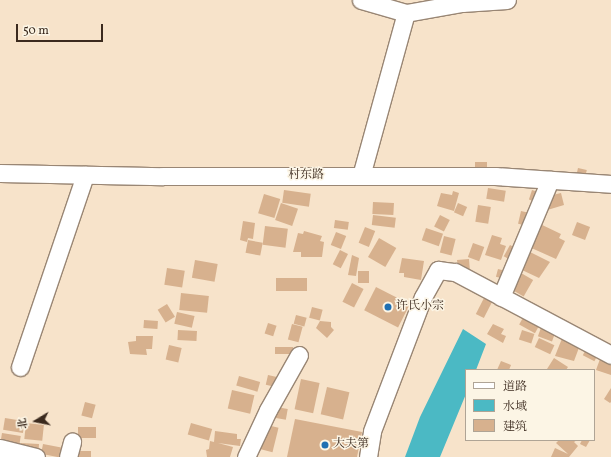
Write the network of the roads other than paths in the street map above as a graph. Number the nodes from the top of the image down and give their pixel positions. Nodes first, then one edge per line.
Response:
1 (361, 0) edge
2 (507, 0) edge
3 (406, 13) junction
4 (0, 173) edge
5 (85, 175) junction
6 (361, 176) junction
7 (550, 180) junction
8 (611, 184) edge
9 (501, 297) junction
10 (611, 354) edge
11 (299, 355) dead end
12 (20, 367) dead end
13 (0, 448) edge
14 (36, 457) edge
15 (246, 457) edge
16 (368, 457) edge

1 - 3 street
2 - 3 street
3 - 6 street
4 - 5 street, 村东路
5 - 6 street, 村东路
5 - 12 street
6 - 7 street, 村东路
7 - 8 street, 村东路
7 - 9 street
9 - 10 street
9 - 16 street
11 - 15 street
13 - 14 street

